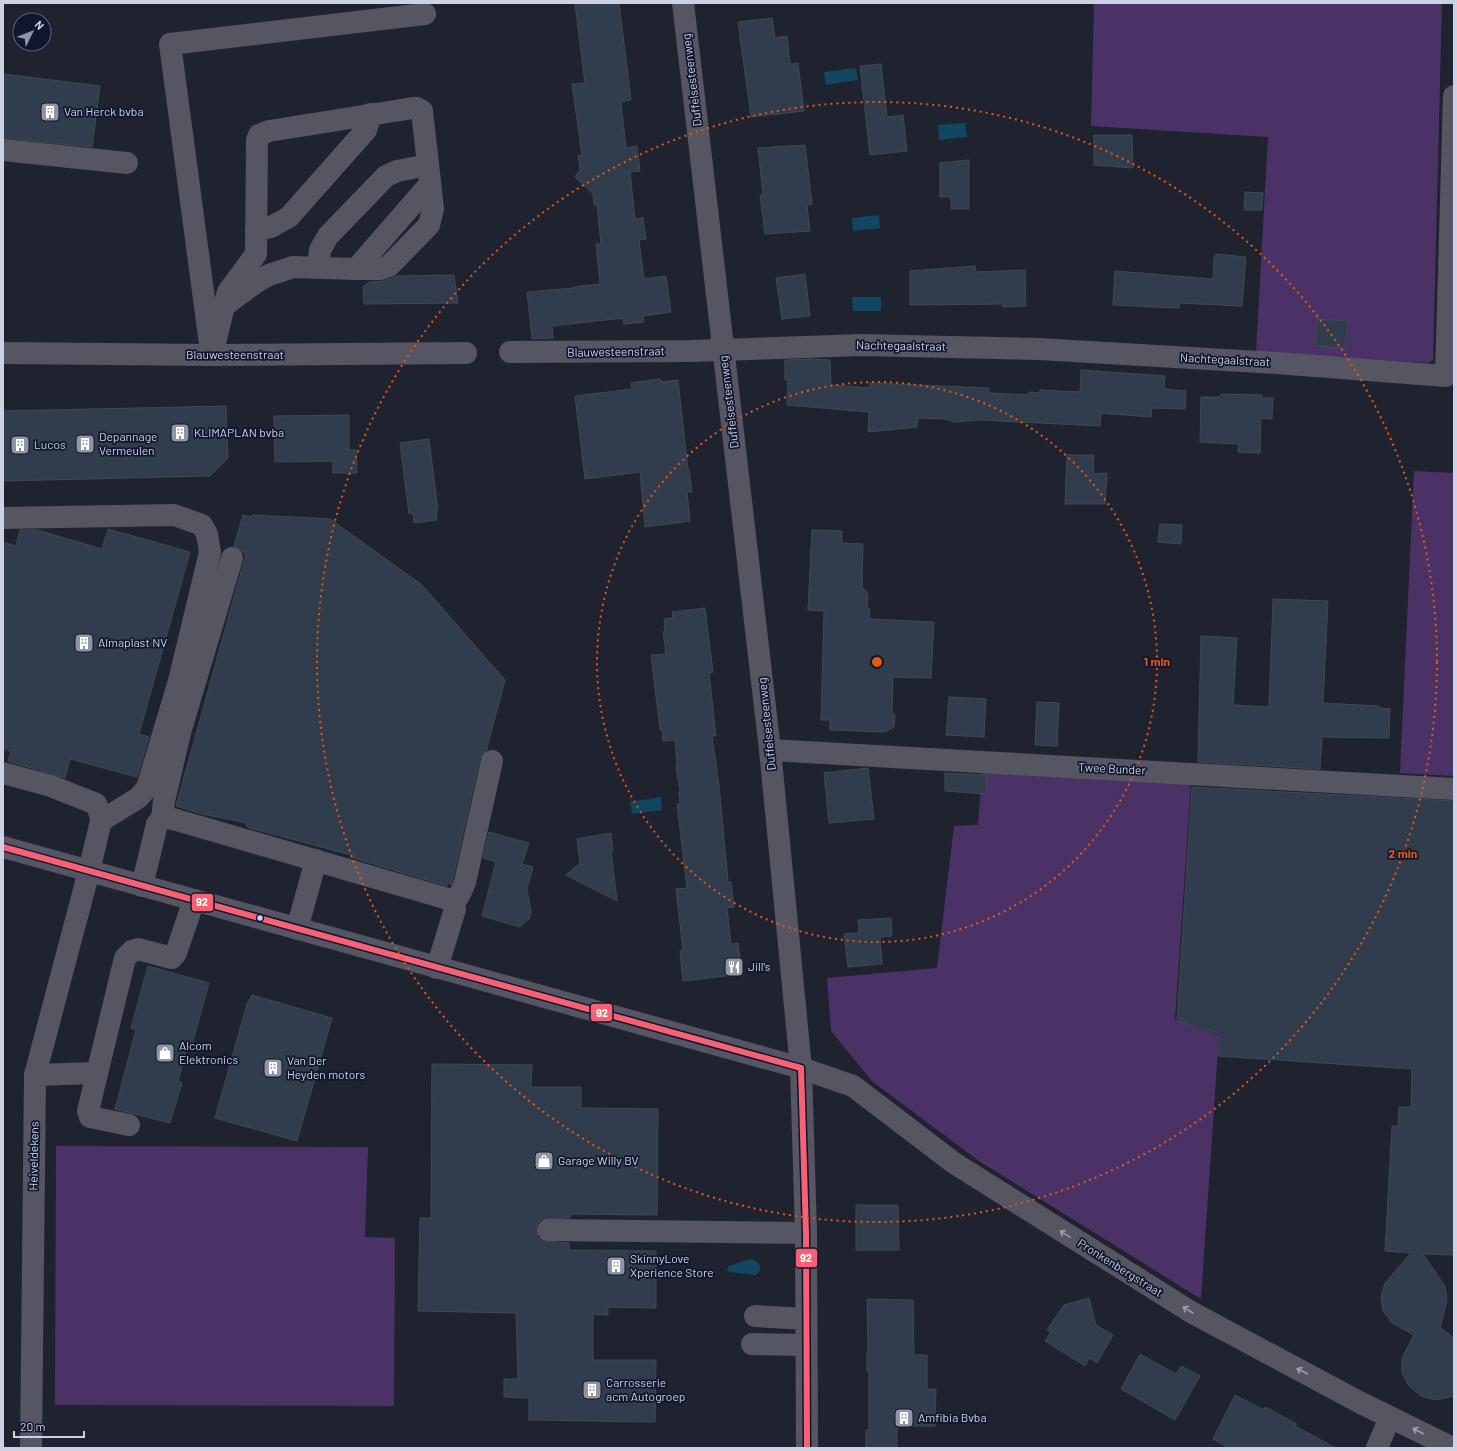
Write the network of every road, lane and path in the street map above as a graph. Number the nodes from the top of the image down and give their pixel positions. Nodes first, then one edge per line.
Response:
1 (683, 3) edge
2 (425, 14) dead end
3 (1454, 96) edge
4 (371, 114) junction
5 (3, 150) edge
6 (127, 163) dead end
7 (429, 175) junction
8 (256, 229) junction
9 (256, 254) junction
10 (318, 268) junction
11 (269, 275) junction
12 (224, 306) junction
13 (723, 350) junction
14 (510, 352) dead end
15 (3, 353) edge
16 (466, 353) dead end
17 (212, 355) junction
18 (3, 518) edge
19 (232, 558) dead end
20 (770, 750) junction
21 (492, 761) dead end
22 (3, 773) edge
23 (1454, 789) edge
24 (162, 818) junction
25 (101, 821) junction
26 (3, 847) edge
27 (316, 860) junction
28 (89, 871) junction
29 (142, 886) junction
30 (194, 900) junction
31 (453, 904) junction
32 (297, 929) junction
33 (437, 968) junction
34 (801, 1068) junction
35 (97, 1073) junction
36 (35, 1075) junction
37 (130, 1125) dead end
38 (548, 1230) dead end
39 (806, 1233) junction
40 (755, 1316) dead end
41 (806, 1319) junction
42 (752, 1344) dead end
43 (806, 1345) junction
44 (1390, 1417) junction
45 (31, 1448) edge
46 (807, 1448) edge
47 (1377, 1448) edge
48 (1453, 1448) edge

1 - 13 street, Duffelsesteenweg
2 - 17 street
3 - 13 street, Nachtegaalstraat
4 - 7 street
4 - 8 street
4 - 8 street
5 - 6 street
7 - 10 street
7 - 10 street
8 - 9 street
9 - 11 street
9 - 12 street
10 - 11 street
11 - 12 street
12 - 17 street
13 - 14 street, Blauwesteenstraat
13 - 20 street, Duffelsesteenweg
15 - 17 street, Blauwesteenstraat
16 - 17 street, Blauwesteenstraat
18 - 25 street
19 - 24 street
20 - 23 street, Twee Bunder
20 - 34 street, Duffelsesteenweg
21 - 31 street
22 - 25 street
24 - 27 street
24 - 29 street
25 - 28 street, Heiveldekens
26 - 28 street, Pronkenbergstraat
27 - 31 street
27 - 32 street
28 - 29 street, Pronkenbergstraat
28 - 36 street, Heiveldekens
29 - 30 street, Pronkenbergstraat
30 - 32 street, Pronkenbergstraat
30 - 35 street
31 - 33 street
32 - 33 street, Pronkenbergstraat
33 - 34 street, Pronkenbergstraat
34 - 39 street, Duffelsesteenweg
44 -> 34 street, Pronkenbergstraat
35 - 36 street
35 - 37 street
36 - 45 street, Heiveldekens
38 - 39 street
39 - 41 street, Duffelsesteenweg
40 - 41 street
41 - 43 street, Duffelsesteenweg
42 - 43 street
43 - 46 street, Duffelsesteenweg
44 - 47 street
48 -> 44 street, Pronkenbergstraat

